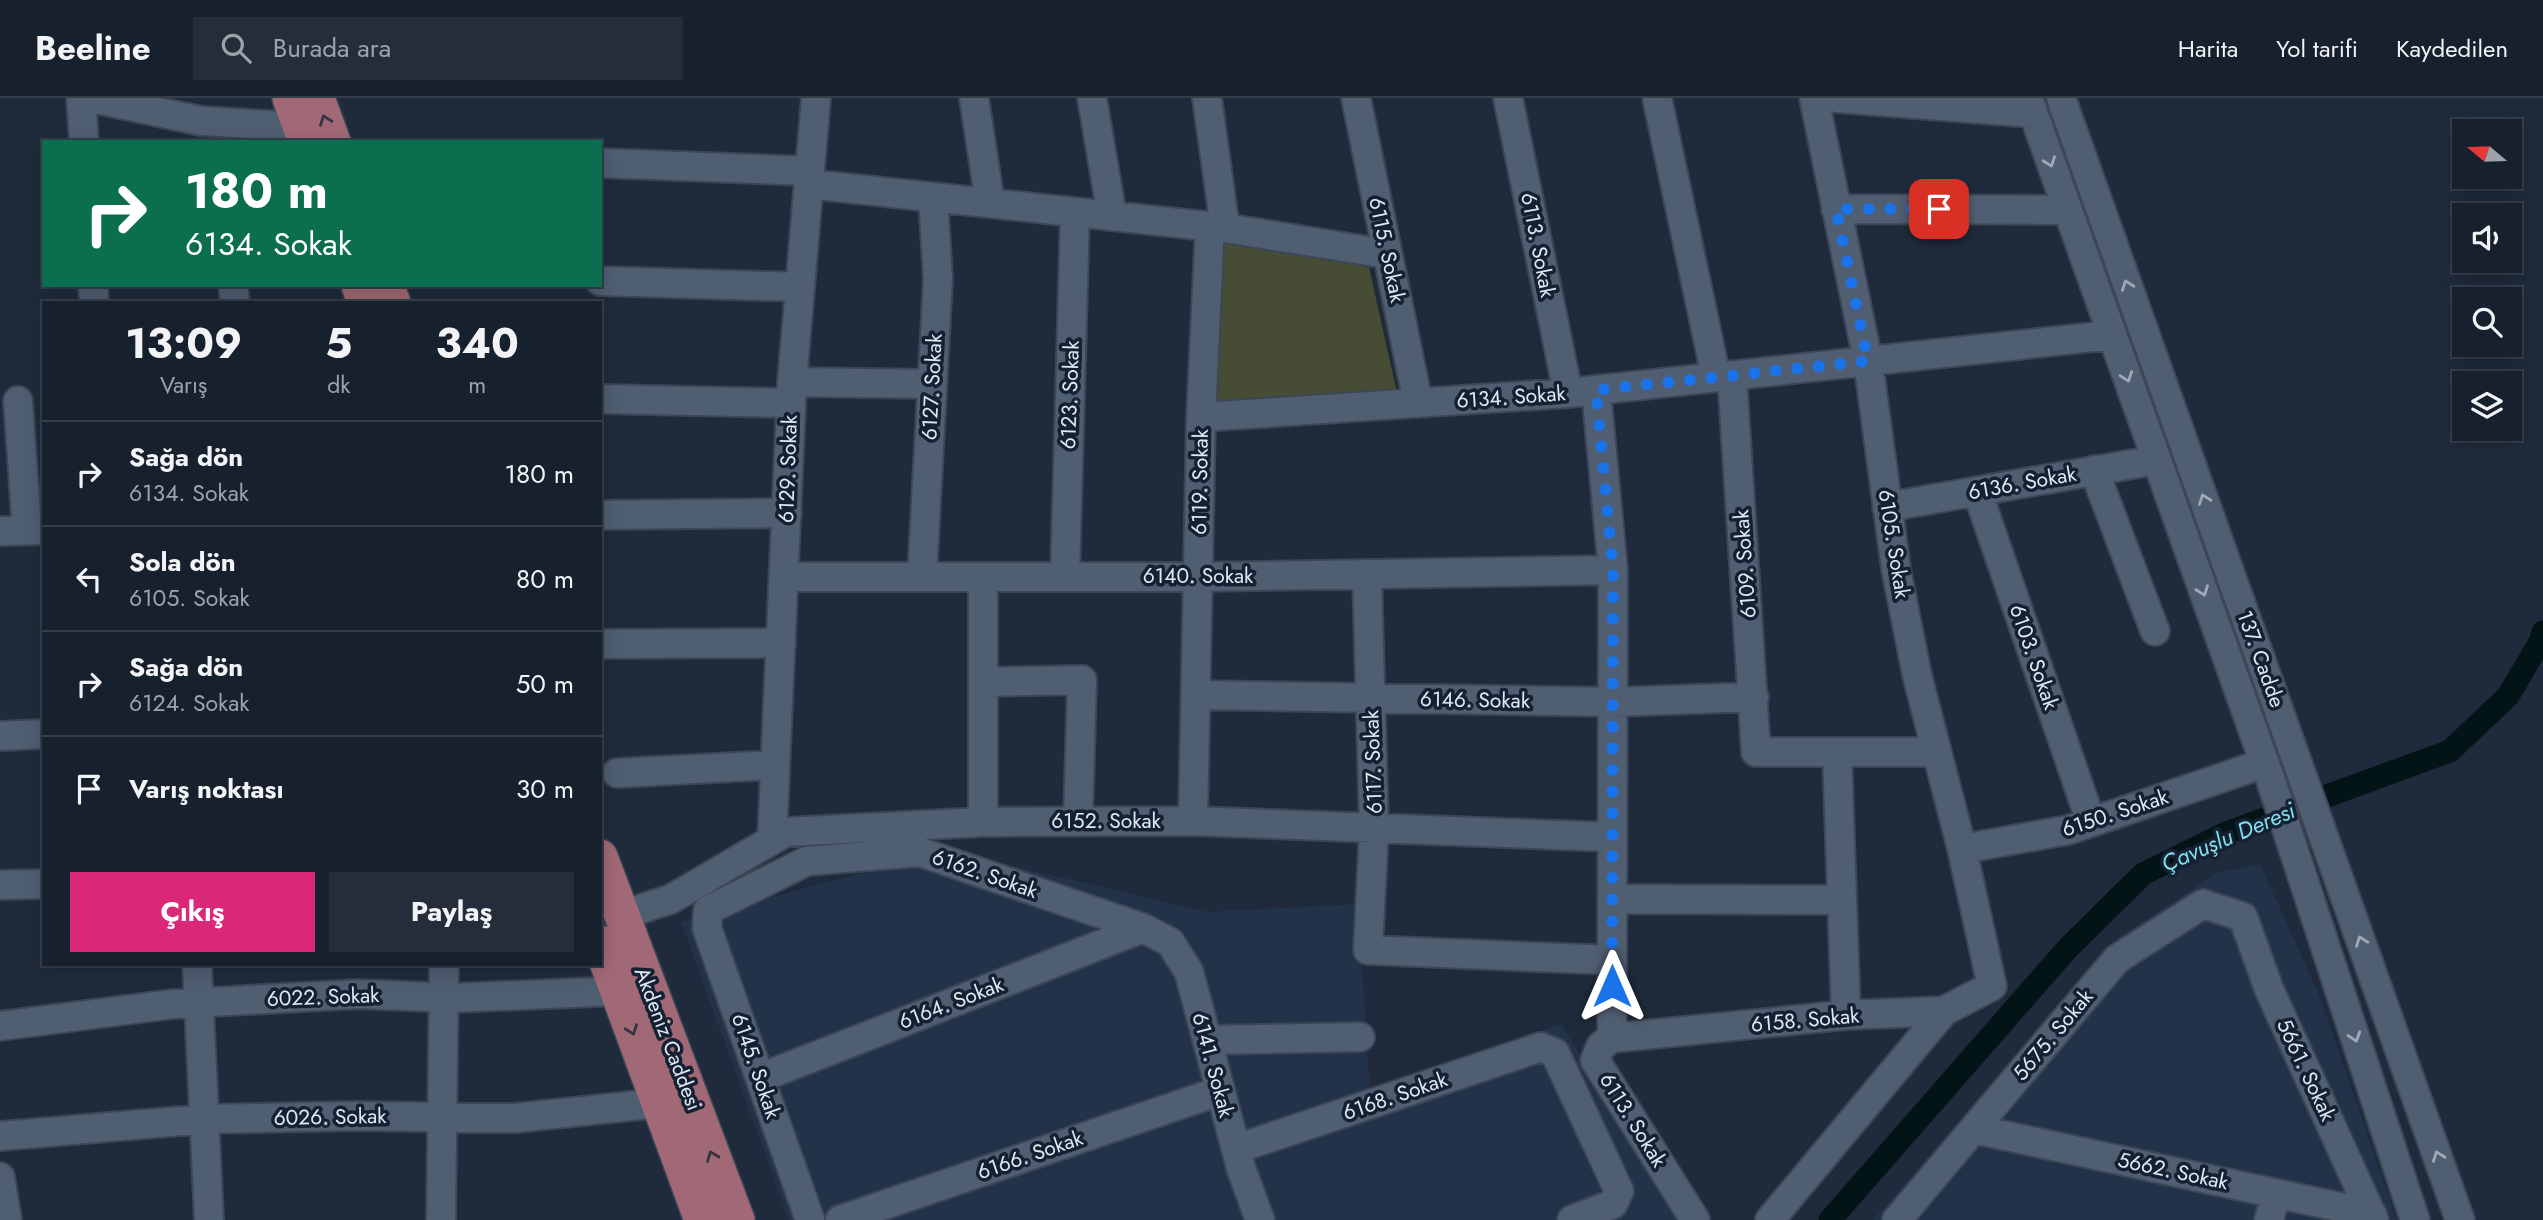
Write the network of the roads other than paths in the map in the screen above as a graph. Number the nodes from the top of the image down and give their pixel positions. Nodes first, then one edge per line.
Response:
1 (81, 98) edge
2 (93, 98) edge
3 (816, 98) edge
4 (974, 98) edge
5 (1092, 98) edge
6 (1207, 98) edge
7 (1356, 98) edge
8 (1508, 98) edge
9 (1657, 98) edge
10 (1814, 98) edge
11 (1837, 98) edge
12 (2061, 98) edge
13 (2030, 105) edge
14 (303, 116) edge
15 (205, 132) edge
16 (84, 140) edge
17 (331, 140) edge
18 (602, 163) edge
19 (809, 177) junction
20 (933, 197) junction
21 (990, 203) junction
22 (1836, 209) junction
23 (2067, 210) junction
24 (1075, 212) junction
25 (1112, 216) junction
26 (1218, 228) junction
27 (1387, 254) junction
28 (602, 281) edge
29 (800, 287) junction
30 (2112, 335) junction
31 (1868, 361) junction
32 (1724, 376) junction
33 (932, 384) junction
34 (1596, 390) junction
35 (792, 393) junction
36 (1568, 393) junction
37 (602, 399) edge
38 (18, 401) dead end
39 (1418, 403) junction
40 (1201, 417) junction
41 (2156, 460) junction
42 (2094, 470) junction
43 (1977, 491) junction
44 (1887, 507) junction
45 (787, 513) junction
46 (602, 515) edge
47 (24, 530) edge
48 (1613, 570) junction
49 (1367, 574) junction
50 (784, 577) junction
51 (922, 577) junction
52 (983, 577) junction
53 (1065, 577) junction
54 (1198, 577) junction
55 (2155, 631) dead end
56 (781, 643) junction
57 (602, 644) edge
58 (983, 682) junction
59 (1196, 695) junction
60 (1754, 697) junction
61 (1371, 698) junction
62 (1612, 702) junction
63 (42, 734) edge
64 (0, 736) edge
65 (1837, 752) junction
66 (1937, 752) junction
67 (775, 765) junction
68 (2267, 771) junction
69 (617, 773) dead end
70 (1078, 821) junction
71 (1193, 821) junction
72 (983, 822) junction
73 (2091, 822) junction
74 (1374, 828) junction
75 (1611, 837) junction
76 (772, 840) junction
77 (1962, 849) junction
78 (602, 863) edge
79 (42, 884) edge
80 (0, 885) edge
81 (1612, 899) junction
82 (1842, 900) junction
83 (708, 911) joint
84 (622, 915) junction
85 (2243, 917) joint
86 (1143, 928) junction
87 (602, 946) edge
88 (1612, 960) junction
89 (197, 966) edge
90 (444, 966) edge
91 (1992, 986) joint
92 (633, 988) junction
93 (444, 998) junction
94 (198, 1002) junction
95 (1944, 1011) junction
96 (1846, 1015) junction
97 (0, 1026) edge
98 (1360, 1037) dead end
99 (1612, 1038) junction
100 (1207, 1040) junction
101 (760, 1078) junction
102 (1220, 1091) junction
103 (660, 1103) junction
104 (441, 1117) junction
105 (205, 1119) junction
106 (1974, 1129) junction
107 (0, 1136) edge
108 (1236, 1149) junction
109 (0, 1177) edge
110 (2272, 1207) edge
111 (2373, 1217) edge
112 (7, 1220) edge
113 (209, 1220) edge
114 (441, 1220) edge
115 (702, 1220) edge
116 (737, 1220) edge
117 (810, 1220) edge
118 (840, 1220) edge
119 (1261, 1220) edge
120 (1572, 1220) edge
121 (1695, 1220) edge
122 (1770, 1220) edge
123 (1897, 1220) edge
124 (2415, 1220) edge
125 (2460, 1220) edge

1 - 16 street
2 - 15 street
3 - 19 street, 6129. Sokak
4 - 21 street
5 - 25 street
6 - 26 street, 6119. Sokak
7 - 27 street, 6115. Sokak
8 - 36 street, 6113. Sokak
9 - 32 street, 6109. Sokak
10 - 22 street, 6105. Sokak
11 - 13 street
125 -> 12 street, 137. Cadde
13 -> 23 street, 137. Cadde
14 - 15 street
17 -> 14 main road
18 - 19 street
19 - 20 street
19 - 29 street, 6129. Sokak
20 - 21 street
20 - 33 street, 6127. Sokak
21 - 24 street
22 - 23 street
22 - 31 street, 6105. Sokak
23 - 30 street, 137. Cadde
24 - 25 street
24 - 53 street, 6123. Sokak
25 - 26 street
26 - 27 street
26 - 40 street, 6119. Sokak
27 - 39 street, 6115. Sokak
28 - 29 street
29 - 35 street, 6129. Sokak
30 - 31 street, 6134. Sokak
30 -> 41 street, 137. Cadde
31 - 32 street, 6134. Sokak
31 - 44 street, 6105. Sokak
32 - 34 street, 6134. Sokak
32 - 60 street, 6109. Sokak
33 - 35 street
33 - 51 street, 6127. Sokak
34 - 36 street, 6134. Sokak
34 - 48 street, 6113. Sokak
35 - 37 street
35 - 45 street, 6129. Sokak
36 - 39 street, 6134. Sokak
38 - 47 street
39 - 40 street, 6134. Sokak
40 - 54 street, 6119. Sokak
41 - 42 street, 6136. Sokak
41 -> 68 street, 137. Cadde
42 - 43 street, 6136. Sokak
42 - 55 street
43 - 44 street, 6136. Sokak
43 - 73 street, 6103. Sokak
44 - 66 street, 6105. Sokak
45 - 46 street
45 - 50 street, 6129. Sokak
48 - 49 street, 6140. Sokak
48 - 62 street, 6113. Sokak
49 - 54 street, 6140. Sokak
49 - 61 street, 6117. Sokak
50 - 51 street, 6140. Sokak
50 - 56 street, 6129. Sokak
51 - 52 street, 6140. Sokak
52 - 53 street, 6140. Sokak
52 - 58 street
53 - 54 street, 6140. Sokak
54 - 59 street, 6119. Sokak
56 - 57 street
56 - 67 street, 6129. Sokak
58 - 70 street
58 - 72 street
59 - 61 street, 6146. Sokak
59 - 71 street, 6119. Sokak
60 - 62 street, 6146. Sokak
60 - 65 street, 6109. Sokak
61 - 62 street, 6146. Sokak
61 - 74 street, 6117. Sokak
62 - 75 street, 6113. Sokak
63 - 64 street
65 - 66 street
65 - 82 street
66 - 77 street, 6105. Sokak
67 - 69 street
67 - 76 street, 6129. Sokak
68 - 73 street, 6150. Sokak
68 -> 124 street, 137. Cadde
70 - 71 street, 6152. Sokak
70 - 72 street, 6152. Sokak
71 - 74 street, 6152. Sokak
72 - 76 street, 6152. Sokak
73 - 77 street, 6150. Sokak
74 - 75 street, 6152. Sokak
74 - 88 street, 6117. Sokak
75 - 81 street, 6113. Sokak
76 - 84 street, 6152. Sokak
77 - 91 street, 6105. Sokak
78 - 84 main road, Akdeniz Caddesi
79 - 80 street
81 - 82 street
81 - 88 street, 6113. Sokak
82 - 96 street
83 - 86 street, 6162. Sokak
83 - 101 street, 6145. Sokak
84 - 92 main road, Akdeniz Caddesi
85 - 106 street, 5675. Sokak
85 - 111 street, 5661. Sokak
86 - 100 street, 6141. Sokak
86 - 101 street, 6164. Sokak
87 - 92 main road, Akdeniz Caddesi
88 - 99 street, 6113. Sokak
89 - 94 street
90 - 93 street
91 - 95 street, 6158. Sokak
92 - 93 street, 6022. Sokak
92 -> 103 main road, Akdeniz Caddesi
116 -> 92 main road, Akdeniz Caddesi
93 - 94 street, 6022. Sokak
93 - 104 street
94 - 97 street, 6022. Sokak
94 - 105 street
95 - 96 street, 6158. Sokak
95 - 122 street
96 - 99 street, 6158. Sokak
98 - 100 street
99 - 121 street, 6113. Sokak
100 - 102 street, 6141. Sokak
101 - 117 street, 6145. Sokak
102 - 108 street, 6141. Sokak
102 - 118 street, 6166. Sokak
103 - 104 street, 6026. Sokak
103 - 115 main road, Akdeniz Caddesi
104 - 105 street, 6026. Sokak
104 - 114 street
105 - 107 street, 6026. Sokak
105 - 113 street
106 - 110 street, 5662. Sokak
106 - 123 street, 5675. Sokak
108 - 119 street, 6141. Sokak
108 - 120 street, 6168. Sokak
109 - 112 street
110 - 111 street, 5662. Sokak

